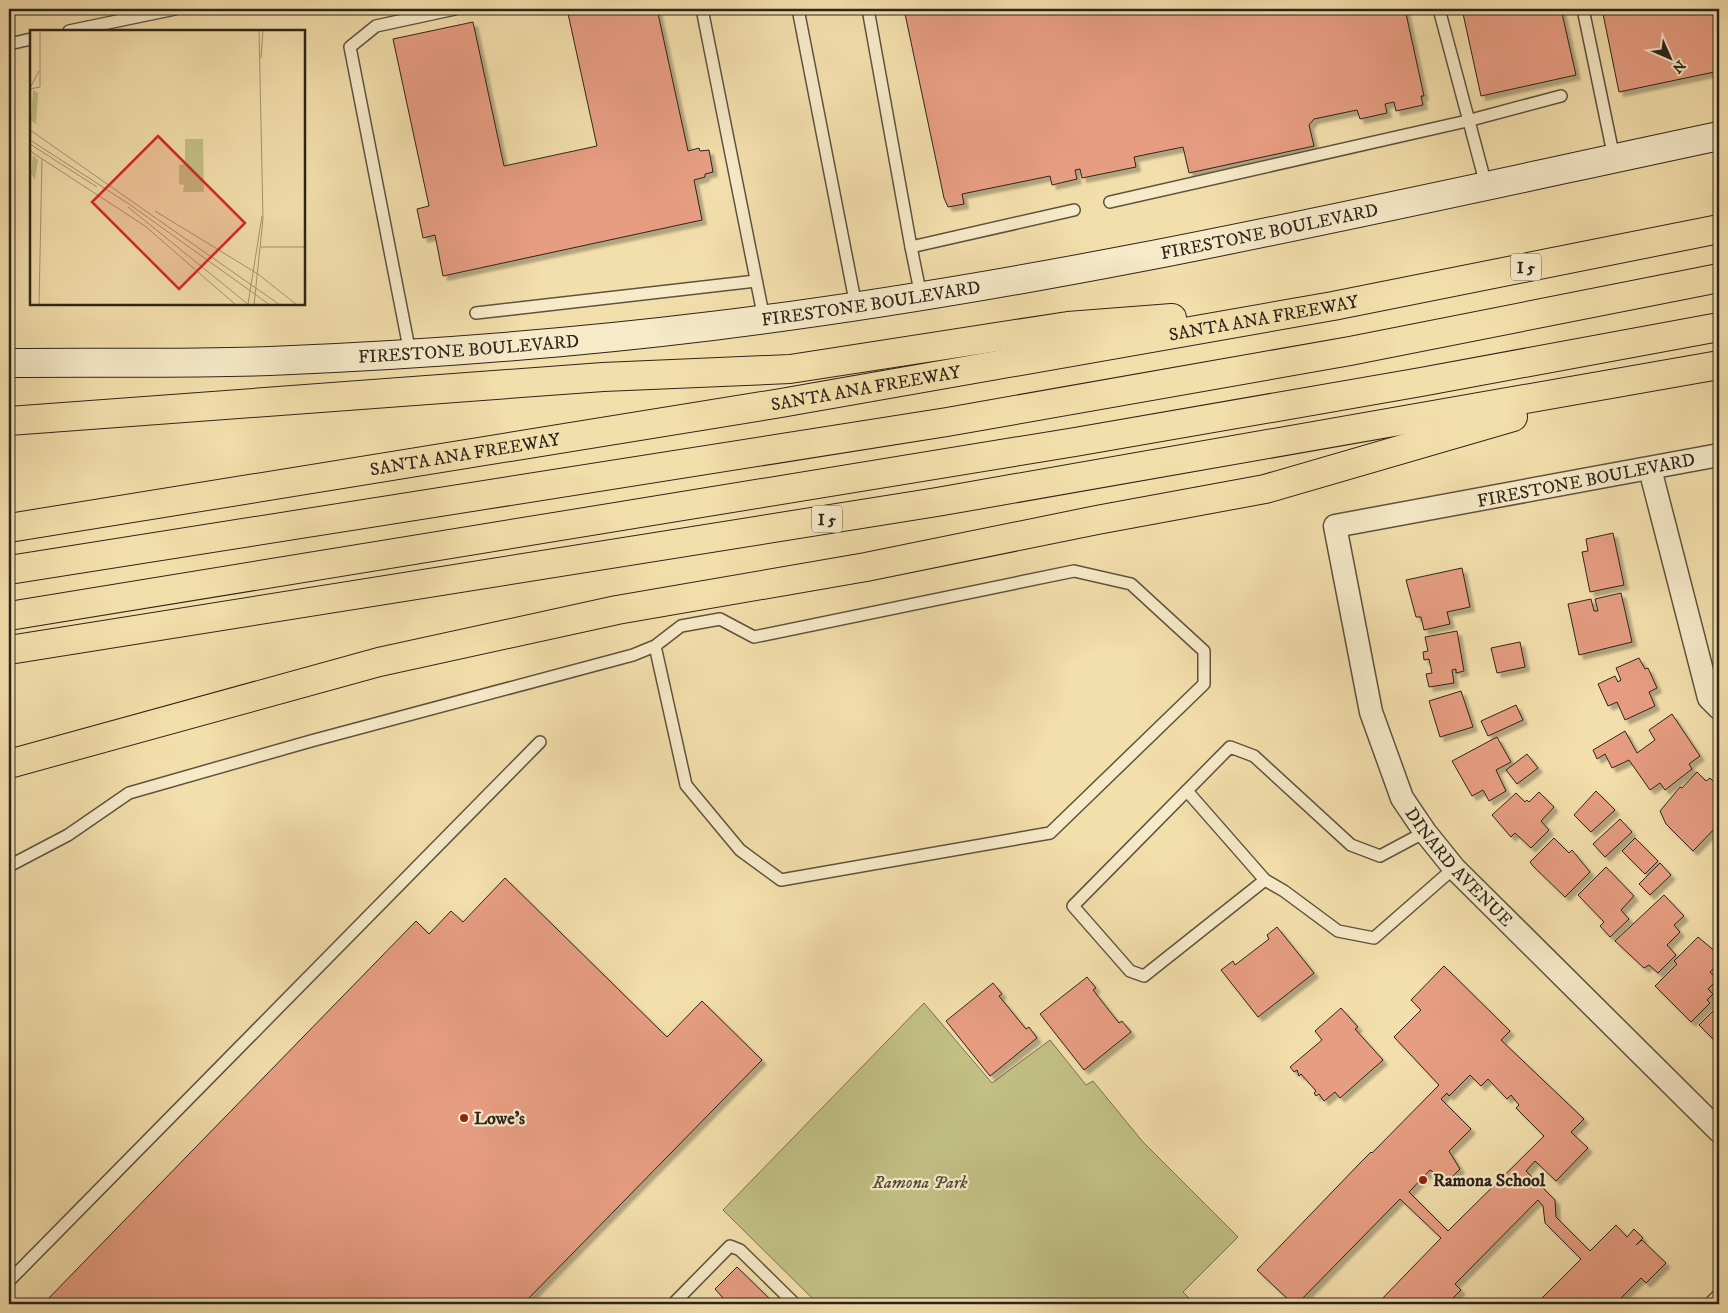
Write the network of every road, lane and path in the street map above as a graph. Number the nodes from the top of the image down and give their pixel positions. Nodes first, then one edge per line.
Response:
1 (175, 9) edge
2 (455, 9) edge
3 (702, 9) edge
4 (798, 9) edge
5 (868, 9) edge
6 (1439, 9) edge
7 (1582, 9) edge
8 (74, 30) edge
9 (30, 39) edge
10 (9, 44) edge
11 (1561, 96) dead end
12 (1467, 121) junction
13 (1719, 136) edge
14 (1614, 158) junction
15 (1486, 185) junction
16 (1110, 202) dead end
17 (1074, 210) dead end
18 (1719, 229) edge
19 (911, 247) junction
20 (1719, 278) edge
21 (756, 281) junction
22 (921, 296) junction
23 (856, 306) junction
24 (1333, 306) junction
25 (476, 313) dead end
26 (764, 319) junction
27 (1719, 327) edge
28 (410, 353) junction
29 (9, 363) edge
30 (1719, 365) edge
31 (1644, 379) junction
32 (9, 421) edge
33 (1719, 455) edge
34 (1650, 469) junction
35 (1336, 526) joint
36 (9, 528) edge
37 (9, 570) edge
38 (9, 616) edge
39 (655, 646) junction
40 (9, 650) edge
41 (1719, 708) edge
42 (540, 742) dead end
43 (9, 764) edge
44 (1186, 792) junction
45 (1425, 832) junction
46 (9, 866) edge
47 (1454, 868) junction
48 (1265, 880) junction
49 (1719, 1131) edge
50 (9, 1281) edge
51 (673, 1304) edge
52 (794, 1304) edge

1 - 8 lane
2 - 28 lane
3 - 21 lane
4 - 23 lane
5 - 19 lane
6 - 12 lane
7 - 14 lane
9 - 10 lane
11 - 12 lane
12 - 15 lane
12 - 16 lane
13 - 14 street, FIRESTONE BOULEVARD
14 - 15 street, FIRESTONE BOULEVARD
15 - 22 street, FIRESTONE BOULEVARD
17 - 19 lane
18 - 24 highway, SANTA ANA FREEWAY / I 5
19 - 22 lane
20 - 37 highway
21 - 25 lane
21 - 26 lane
22 - 23 street, FIRESTONE BOULEVARD
23 - 26 street, FIRESTONE BOULEVARD
24 - 32 highway
24 - 36 highway, SANTA ANA FREEWAY / I 5
26 - 28 street, FIRESTONE BOULEVARD
27 - 38 highway
28 - 29 street, FIRESTONE BOULEVARD
30 - 31 highway, I 5
31 - 40 highway, I 5
31 - 43 highway
33 - 34 street, FIRESTONE BOULEVARD
34 - 35 street, FIRESTONE BOULEVARD
34 - 41 street
35 - 45 street, DINARD AVENUE
39 - 39 lane
39 - 46 lane
42 - 50 lane
44 - 45 lane
44 - 48 lane
44 - 48 lane
45 - 47 street, DINARD AVENUE
47 - 48 lane
47 - 49 street, DINARD AVENUE
51 - 52 lane

